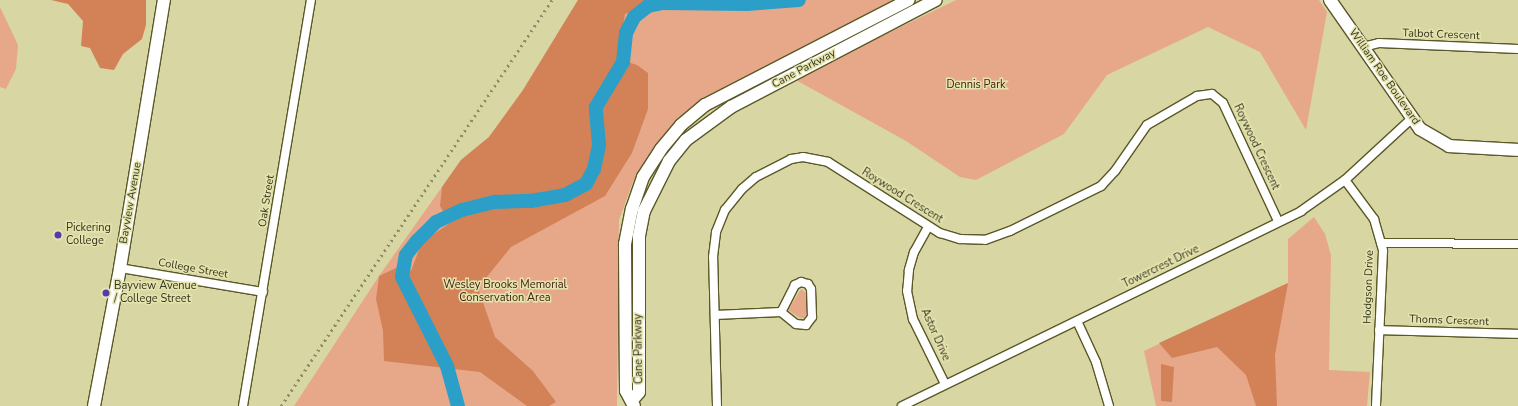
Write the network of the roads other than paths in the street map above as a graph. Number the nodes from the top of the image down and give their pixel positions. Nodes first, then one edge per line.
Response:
1 (164, 0) edge
2 (311, 0) edge
3 (908, 0) edge
4 (936, 0) edge
5 (1330, 0) edge
6 (1363, 47) junction
7 (1518, 49) edge
8 (1411, 119) junction
9 (1518, 150) edge
10 (1345, 180) junction
11 (1278, 221) junction
12 (928, 227) junction
13 (1381, 243) junction
14 (1518, 244) edge
15 (120, 268) junction
16 (263, 292) junction
17 (782, 312) junction
18 (715, 315) junction
19 (1077, 320) junction
20 (1379, 330) junction
21 (1518, 334) edge
22 (945, 384) junction
23 (633, 403) edge
24 (94, 406) edge
25 (243, 406) edge
26 (717, 406) edge
27 (902, 406) edge
28 (1109, 406) edge
29 (1376, 406) edge

1 - 15 main road, Bayview Avenue
2 - 16 street, Oak Street
3 - 23 main road, Cane Parkway
4 - 23 main road, Cane Parkway
5 - 6 main road, William Roe Boulevard
6 - 7 street, Talbot Crescent
6 - 8 main road, William Roe Boulevard
8 - 9 main road, William Roe Boulevard
8 - 10 street, Towercrest Drive
10 - 11 street, Towercrest Drive
10 - 13 street, Hodgson Drive
11 - 12 street, Roywood Crescent
11 - 19 street, Towercrest Drive
12 - 18 street, Roywood Crescent
12 - 22 street, Astor Drive
13 - 14 street
13 - 20 street, Hodgson Drive
15 - 16 street, College Street
15 - 24 main road, Bayview Avenue
16 - 25 street, Oak Street
17 - 17 street
17 - 18 street
18 - 26 street, Roywood Crescent
19 - 22 street, Towercrest Drive
19 - 28 street
20 - 21 street, Thoms Crescent
20 - 29 street, Hodgson Drive
22 - 27 street, Towercrest Drive

